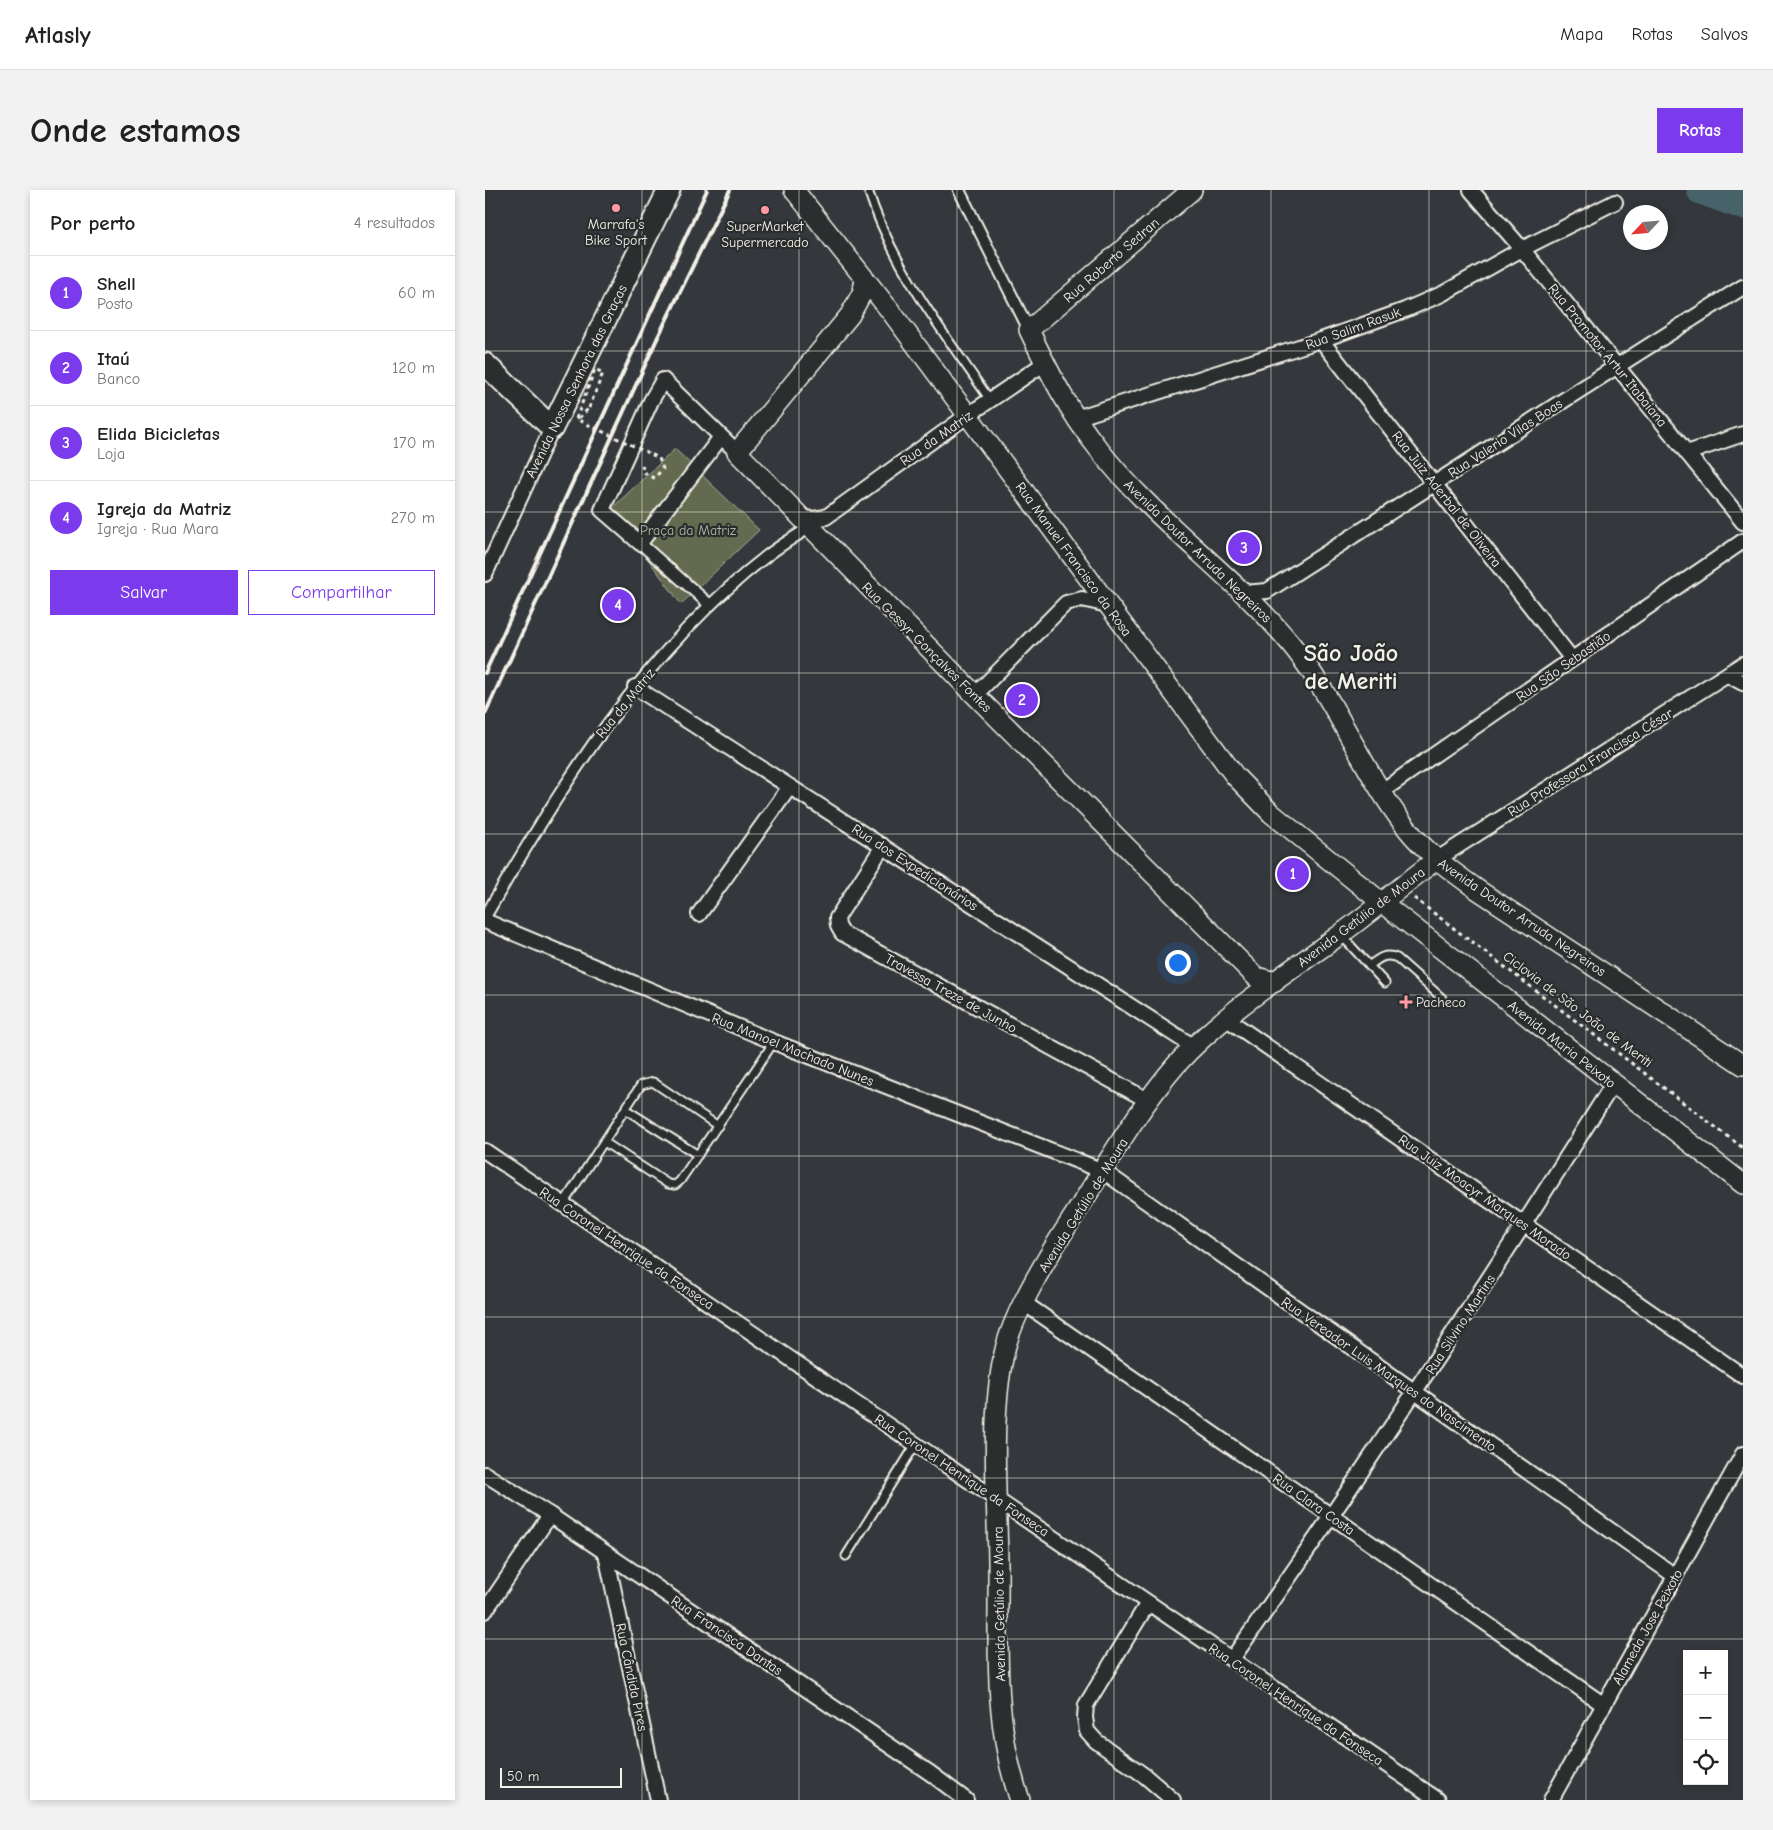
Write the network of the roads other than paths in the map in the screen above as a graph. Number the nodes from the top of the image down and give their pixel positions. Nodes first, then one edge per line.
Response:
1 (669, 190) edge
2 (794, 190) edge
3 (868, 190) edge
4 (959, 190) edge
5 (1192, 190) edge
6 (1471, 190) edge
7 (1615, 202) dead end
8 (1522, 249) junction
9 (865, 281) junction
10 (1743, 286) edge
11 (891, 313) junction
12 (850, 315) junction
13 (1029, 330) junction
14 (1321, 340) junction
15 (1045, 363) junction
16 (485, 364) edge
17 (1615, 366) junction
18 (990, 400) junction
19 (968, 415) junction
20 (1076, 418) junction
21 (553, 428) junction
22 (1743, 434) edge
23 (721, 437) junction
24 (737, 452) junction
25 (1687, 453) junction
26 (1436, 484) junction
27 (1743, 522) edge
28 (805, 523) junction
29 (1743, 541) edge
30 (639, 543) junction
31 (485, 574) edge
32 (1267, 590) junction
33 (1244, 593) junction
34 (710, 605) junction
35 (1108, 605) junction
36 (1260, 609) junction
37 (1572, 659) junction
38 (1743, 664) edge
39 (1728, 675) junction
40 (1743, 684) edge
41 (635, 687) junction
42 (975, 696) junction
43 (789, 788) junction
44 (1382, 791) junction
45 (883, 846) junction
46 (1436, 860) junction
47 (1381, 902) junction
48 (699, 914) dead end
49 (485, 919) edge
50 (1341, 934) junction
51 (1369, 966) junction
52 (1256, 977) junction
53 (1275, 982) junction
54 (1385, 983) dead end
55 (1256, 997) junction
56 (1442, 998) dead end
57 (1227, 1019) junction
58 (774, 1042) junction
59 (1194, 1047) junction
60 (1743, 1065) edge
61 (1613, 1084) junction
62 (1149, 1101) junction
63 (625, 1109) junction
64 (718, 1126) junction
65 (603, 1142) junction
66 (485, 1151) edge
67 (698, 1155) junction
68 (1103, 1171) junction
69 (1743, 1184) edge
70 (563, 1204) junction
71 (1525, 1224) junction
72 (1024, 1303) junction
73 (1743, 1376) edge
74 (1415, 1393) junction
75 (916, 1444) junction
76 (1743, 1454) edge
77 (485, 1474) edge
78 (997, 1499) junction
79 (550, 1515) junction
80 (1333, 1517) junction
81 (605, 1554) junction
82 (846, 1556) dead end
83 (1675, 1576) junction
84 (1148, 1603) junction
85 (485, 1611) edge
86 (1232, 1659) junction
87 (1604, 1705) junction
88 (658, 1800) edge
89 (966, 1800) edge
90 (1020, 1800) edge
91 (1173, 1800) edge
92 (1438, 1800) edge
93 (1551, 1800) edge

1 - 21 main road, Avenida Nossa Senhora das Graças
2 - 9 main road, Rua Manuel Francisco da Rosa
3 - 18 lane
4 - 13 street
5 - 13 main road, Rua Roberto Sedran
6 - 8 street, Rua Promotor Artur Itabaiana
7 - 8 street, Rua Salim Rasuk
8 - 14 street, Rua Salim Rasuk
8 - 17 street, Rua Promotor Artur Itabaiana
9 - 11 main road, Rua Manuel Francisco da Rosa
9 - 12 main road
10 - 17 street, Rua Valerio Vilas Boas
11 - 12 main road
11 - 19 main road, Rua Manuel Francisco da Rosa
12 - 24 main road
13 - 15 main road, Avenida Doutor Arruda Negreiros
14 - 20 street, Rua Salim Rasuk
14 - 26 street, Rua Juiz Aderbal de Oliveira
15 - 18 street, Rua da Matriz
15 - 20 main road, Avenida Doutor Arruda Negreiros
16 - 21 main road
17 - 25 street, Rua Promotor Artur Itabaiana
17 - 26 street, Rua Valerio Vilas Boas
18 - 19 street, Rua da Matriz
19 - 28 street, Rua da Matriz
19 - 35 main road, Rua Manuel Francisco da Rosa
20 - 33 main road, Avenida Doutor Arruda Negreiros
21 - 31 street, Avenida Nossa Senhora das Graças
22 - 25 street
23 - 24 street, Rua Gessyr Gonçalves Fontes
23 - 30 street
23 - 30 street, Rua Gessyr Gonçalves Fontes
24 - 28 main road, Rua Gessyr Gonçalves Fontes
25 - 27 street, Rua Promotor Artur Itabaiana
26 - 32 street, Rua Valerio Vilas Boas
26 - 37 street, Rua Juiz Aderbal de Oliveira
28 - 34 street, Rua da Matriz
28 - 42 main road, Rua Gessyr Gonçalves Fontes
29 - 37 street, Rua São Sebastião
30 - 34 street
32 - 33 street, Rua Valerio Vilas Boas
32 - 36 street
33 - 36 main road, Avenida Doutor Arruda Negreiros
34 - 41 street, Rua da Matriz
35 - 42 street
35 - 47 main road, Rua Manuel Francisco da Rosa
36 - 44 main road, Avenida Doutor Arruda Negreiros
37 - 44 street, Rua São Sebastião
38 - 39 street, Rua Professora Francisca César
39 - 40 street
39 - 46 street, Rua Professora Francisca César
41 - 43 street, Rua dos Expedicionários
41 - 49 street, Rua da Matriz
42 - 52 main road, Rua Gessyr Gonçalves Fontes
43 - 45 street, Rua dos Expedicionários
43 - 48 street
44 - 46 main road, Avenida Doutor Arruda Negreiros
45 - 59 street, Rua dos Expedicionários
45 - 62 street, Travessa Treze de Junho
46 - 47 main road, Avenida Getúlio de Moura
46 - 60 main road, Avenida Doutor Arruda Negreiros
47 - 50 main road, Avenida Getúlio de Moura
47 - 61 main road, Avenida Maria Peixoto
49 - 58 street, Rua Manoel Machado Nunes
50 - 51 lane
50 - 53 main road, Avenida Getúlio de Moura
51 - 54 lane
51 - 56 lane
52 - 53 main road
52 - 55 main road
53 - 55 main road, Avenida Getúlio de Moura
55 - 57 main road, Avenida Getúlio de Moura
57 - 59 main road, Avenida Getúlio de Moura
57 - 71 street, Rua Juiz Moacyr Marques Morado
58 - 64 lane
58 - 68 street, Rua Manoel Machado Nunes
59 - 62 main road, Avenida Getúlio de Moura
61 - 69 main road, Avenida Maria Peixoto
61 - 71 street, Rua Silvino Martins
62 - 68 main road, Avenida Getúlio de Moura
63 - 64 lane
63 - 65 lane
63 - 67 lane
64 - 67 lane
65 - 67 lane
65 - 70 lane
66 - 70 street, Rua Coronel Henrique da Fonseca
68 - 72 main road, Avenida Getúlio de Moura
68 - 74 street, Rua Vereador Luis Marques do Nascimento
70 - 75 street, Rua Coronel Henrique da Fonseca
71 - 73 street, Rua Juiz Moacyr Marques Morado
71 - 74 street, Rua Silvino Martins
72 - 78 main road, Avenida Getúlio de Moura
72 - 80 street, Rua Clara Costa
74 - 80 street, Rua Silvino Martins
74 - 83 street, Rua Vereador Luis Marques do Nascimento
75 - 78 street, Rua Coronel Henrique da Fonseca
75 - 82 lane
76 - 83 street, Alameda Jose Peixoto
77 - 79 street, Rua Francisca Dantas
78 - 84 street, Rua Coronel Henrique da Fonseca
78 - 90 main road, Avenida Getúlio de Moura
79 - 81 street, Rua Francisca Dantas
79 - 85 street
80 - 86 street, Rua Silvino Martins
80 - 87 street, Rua Clara Costa
81 - 88 street, Rua Cândida Pires
81 - 89 street, Rua Francisca Dantas
83 - 87 street, Alameda Jose Peixoto
84 - 86 street, Rua Coronel Henrique da Fonseca
84 - 91 street
86 - 92 street, Rua Coronel Henrique da Fonseca
87 - 93 street, Alameda Jose Peixoto

